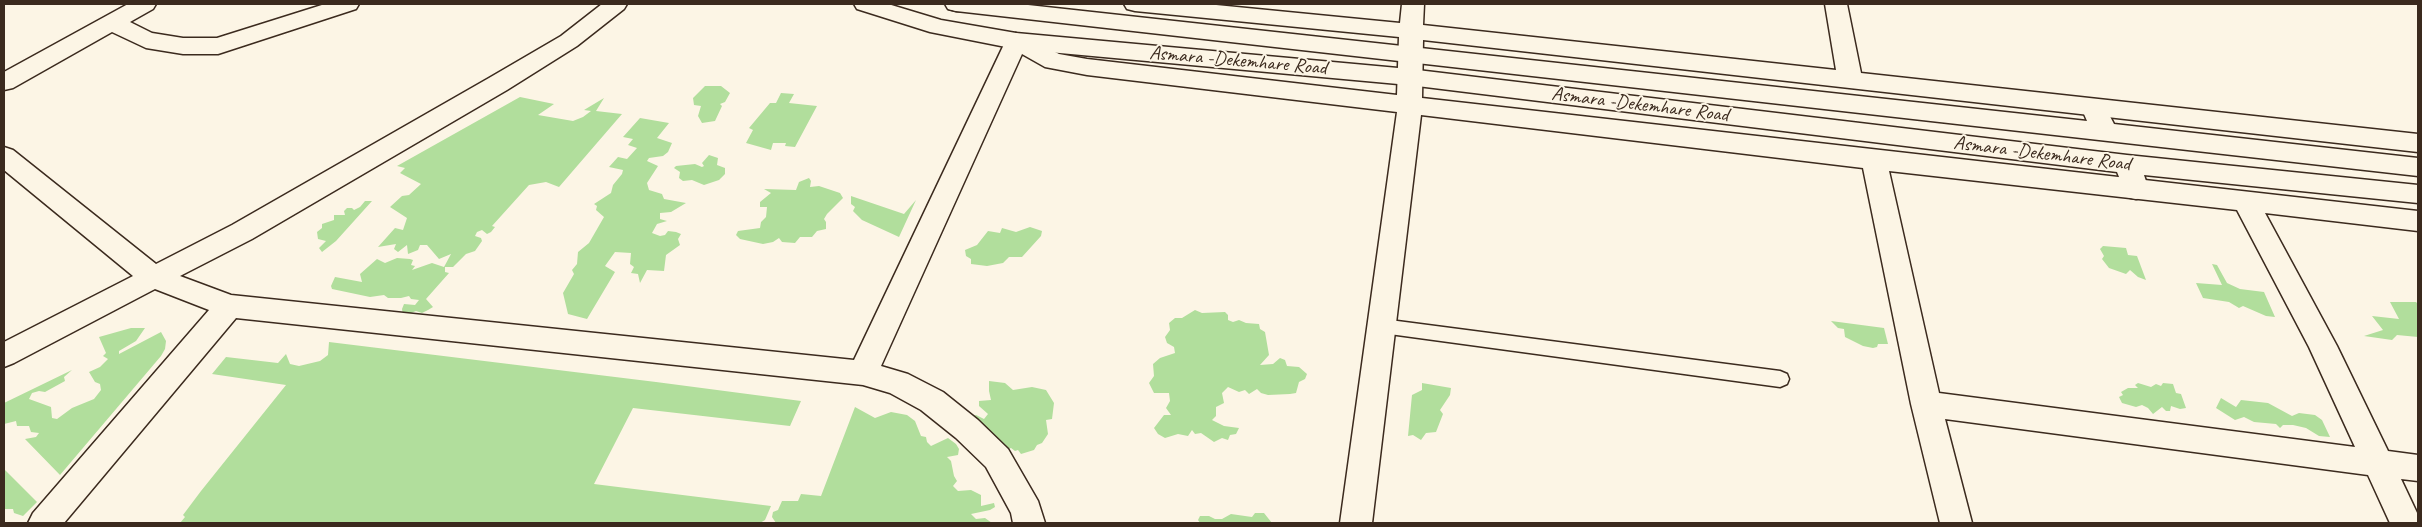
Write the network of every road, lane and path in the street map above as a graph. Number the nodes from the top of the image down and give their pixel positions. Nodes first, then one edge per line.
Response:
1 (145, 4) edge
2 (348, 4) edge
3 (616, 4) edge
4 (865, 4) edge
5 (957, 4) edge
6 (980, 4) edge
7 (1135, 4) edge
8 (1413, 4) edge
9 (1836, 4) edge
10 (112, 22) junction
11 (1016, 41) junction
12 (1410, 54) junction
13 (1850, 81) junction
14 (4, 82) edge
15 (1410, 105) junction
16 (2093, 107) junction
17 (2105, 132) junction
18 (2418, 143) edge
19 (4, 156) edge
20 (1874, 160) junction
21 (2128, 164) junction
22 (2418, 167) edge
23 (2136, 190) junction
24 (2418, 194) edge
25 (2246, 202) junction
26 (2418, 221) edge
27 (155, 278) junction
28 (229, 306) junction
29 (1382, 326) junction
30 (4, 355) edge
31 (863, 373) junction
32 (1780, 380) dead end
33 (1926, 404) junction
34 (2378, 462) junction
35 (2418, 468) edge
36 (44, 523) edge
37 (1029, 523) edge
38 (1356, 523) edge
39 (1956, 523) edge
40 (2406, 523) edge

1 - 10 main road
2 - 10 main road
3 - 27 main road
4 - 11 main road, Asmara -Dekemhare Road
5 - 6 main road
5 - 12 main road, Asmara -Dekemhare Road
7 - 12 main road
8 - 12 main road
9 - 13 main road
10 - 14 main road
11 - 12 main road, Asmara -Dekemhare Road
11 - 15 main road
11 - 31 main road
12 - 13 main road
12 - 15 main road
12 - 17 main road, Asmara -Dekemhare Road
12 - 21 main road, Asmara -Dekemhare Road
13 - 16 main road
15 - 20 main road
15 - 29 main road
16 - 17 main road
16 - 18 main road
17 - 22 main road, Asmara -Dekemhare Road
19 - 27 main road
20 - 23 main road
20 - 33 main road
21 - 23 main road
21 - 24 main road, Asmara -Dekemhare Road
23 - 25 main road
25 - 26 main road
25 - 34 main road
27 - 28 main road
27 - 30 main road
28 - 31 main road
28 - 36 main road
29 - 32 lane
29 - 38 main road
31 - 37 main road
33 - 34 main road
33 - 39 main road
34 - 35 main road
34 - 40 main road

